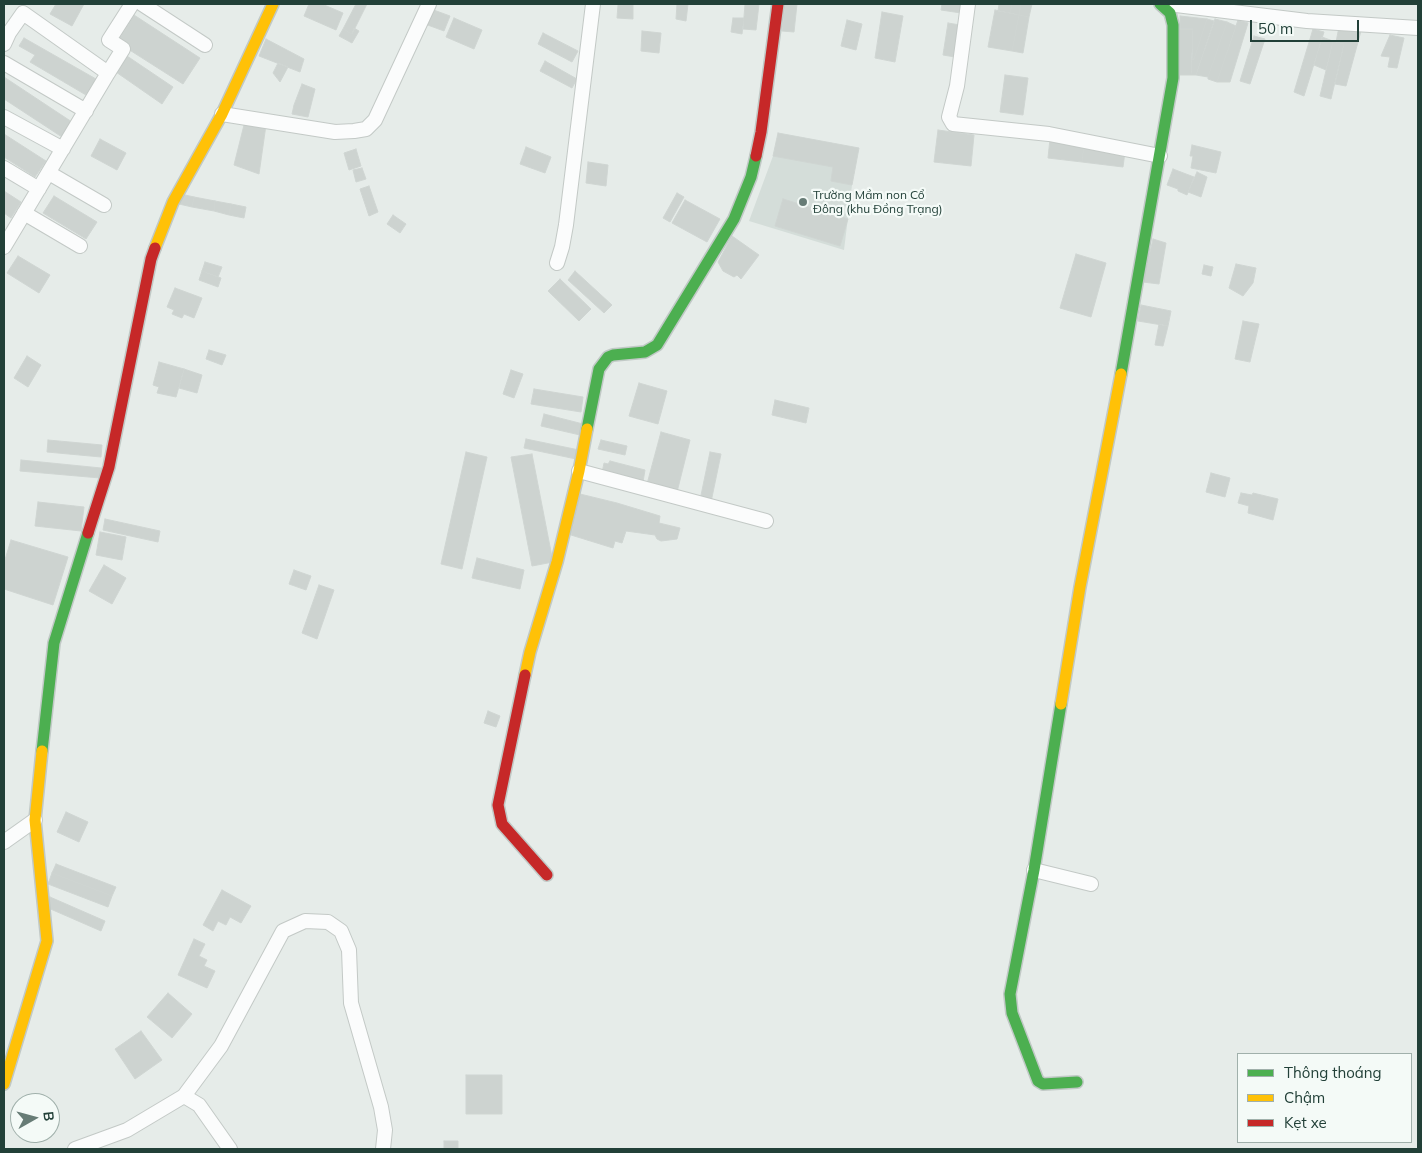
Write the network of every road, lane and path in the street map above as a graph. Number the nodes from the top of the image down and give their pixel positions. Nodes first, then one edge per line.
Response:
1 (132, 4) edge
2 (142, 4) edge
3 (273, 4) edge
4 (593, 4) edge
5 (778, 4) edge
6 (968, 4) edge
7 (1160, 4) edge
8 (1168, 4) edge
9 (423, 5) edge
10 (1418, 28) edge
11 (4, 44) edge
12 (205, 45) dead end
13 (4, 63) edge
14 (108, 73) junction
15 (86, 111) junction
16 (222, 114) junction
17 (4, 117) edge
18 (63, 149) junction
19 (1160, 156) junction
20 (4, 168) edge
21 (49, 172) junction
22 (39, 188) junction
23 (104, 205) dead end
24 (24, 213) junction
25 (9, 226) edge
26 (4, 246) edge
27 (80, 246) dead end
28 (557, 263) dead end
29 (579, 470) junction
30 (766, 521) dead end
31 (35, 820) junction
32 (4, 842) edge
33 (1034, 870) junction
34 (547, 875) dead end
35 (1091, 884) dead end
36 (1077, 1082) dead end
37 (4, 1084) edge
38 (184, 1096) junction
39 (75, 1149) edge
40 (230, 1149) edge
41 (384, 1149) edge

1 - 14 street
2 - 12 street
3 - 16 street
4 - 28 street
5 - 29 street
6 - 19 street
7 - 19 street
8 - 10 street
9 - 16 street
11 - 14 street
13 - 15 street
14 - 15 street
15 - 18 street
16 - 31 street
17 - 18 street
18 - 21 street
19 - 33 street
20 - 22 street
21 - 22 street
21 - 23 street
22 - 24 street
24 - 25 street
24 - 27 street
25 - 26 street
29 - 30 street
29 - 34 street
31 - 32 street
31 - 37 street
33 - 35 street
33 - 36 street
38 - 39 street
38 - 40 street
38 - 41 street

